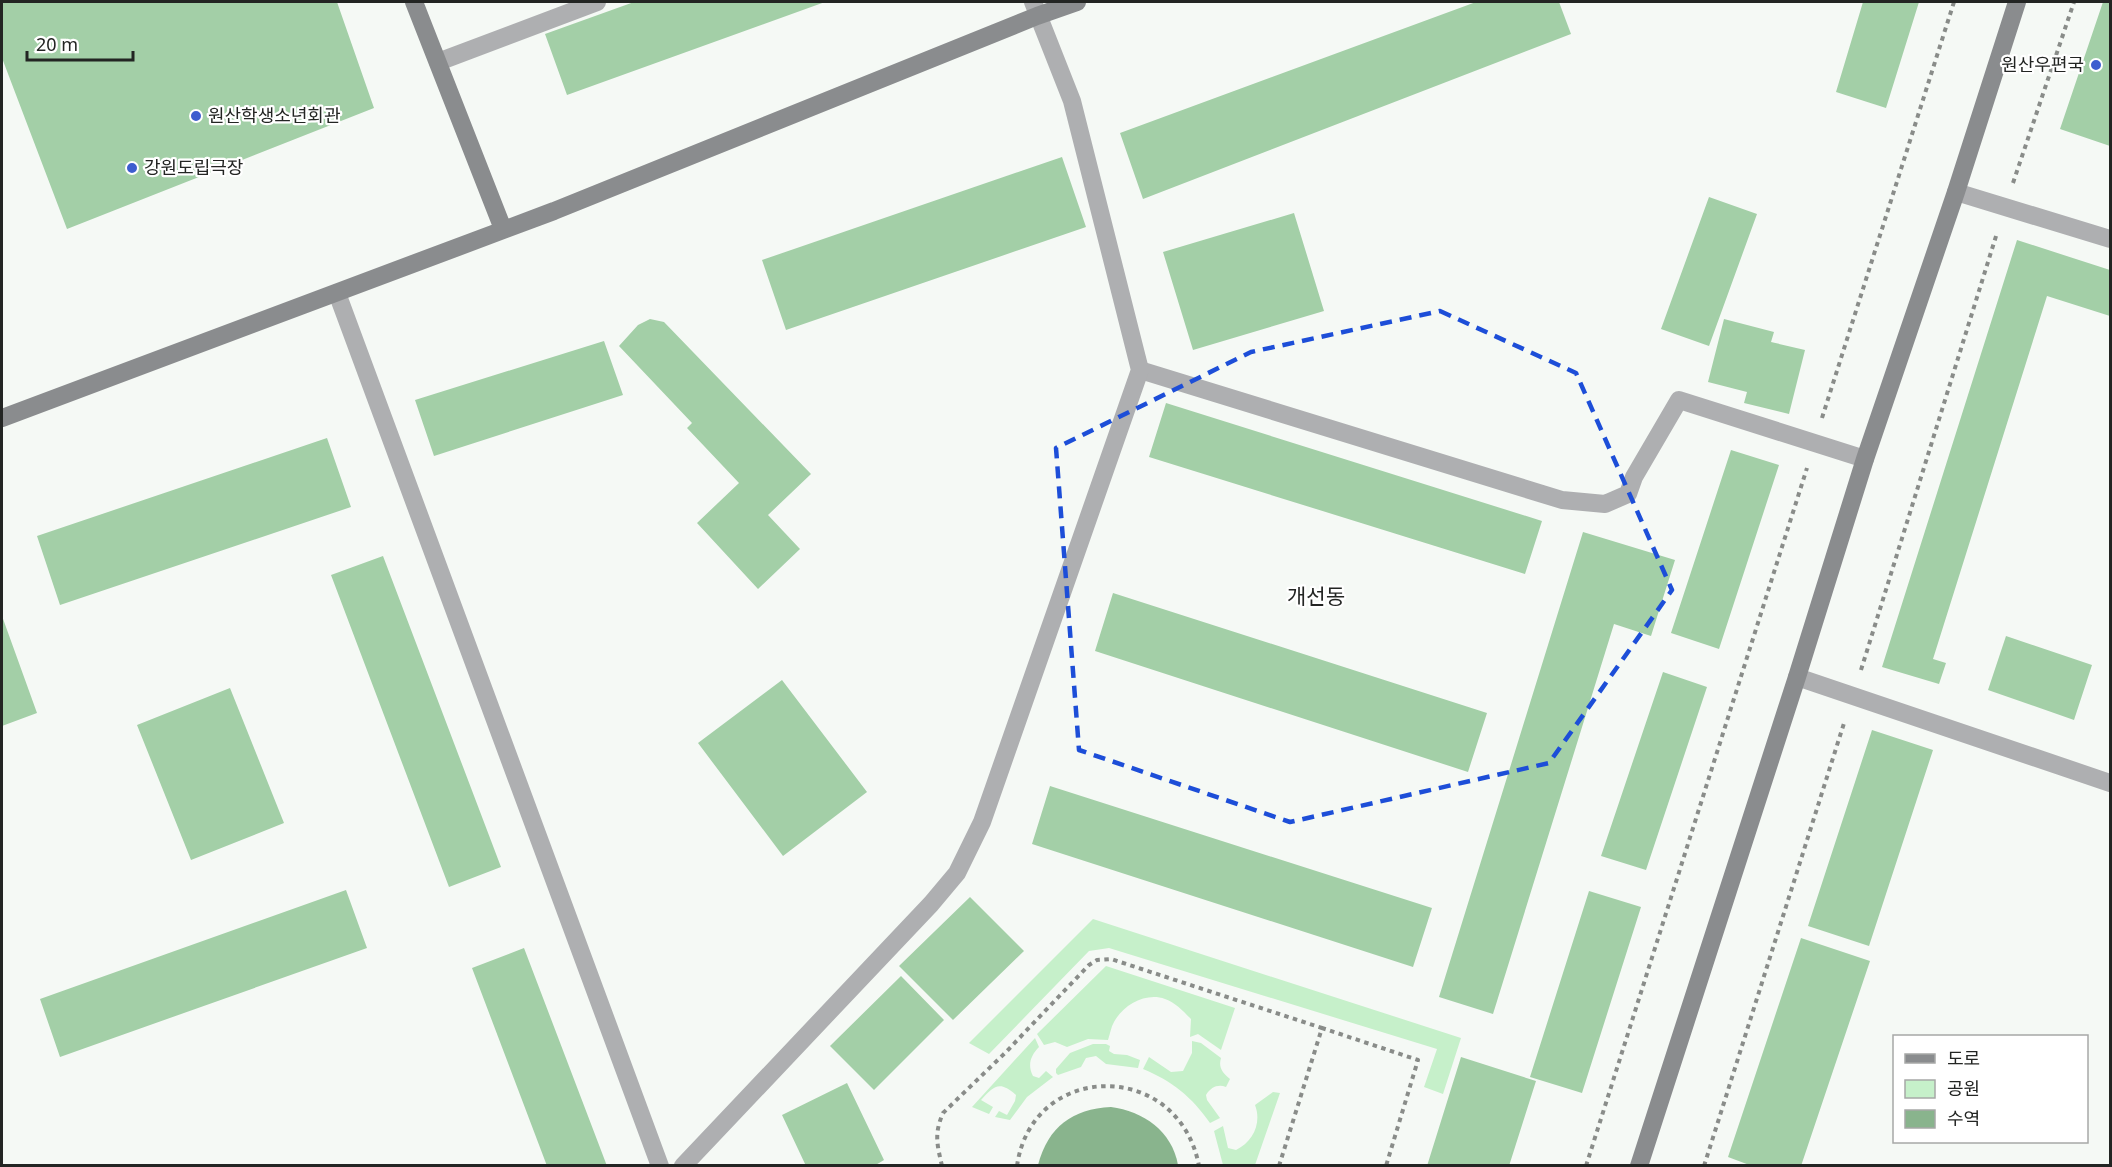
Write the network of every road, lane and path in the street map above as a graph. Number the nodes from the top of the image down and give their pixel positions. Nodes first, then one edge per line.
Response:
1 (414, 2) edge
2 (597, 2) edge
3 (1077, 2) edge
4 (1954, 2) edge
5 (2017, 2) edge
6 (2074, 2) edge
7 (1035, 9) edge
8 (438, 62) junction
9 (1956, 192) junction
10 (2005, 208) junction
11 (503, 229) junction
12 (2110, 239) edge
13 (338, 293) junction
14 (1140, 370) junction
15 (2, 418) edge
16 (1815, 443) junction
17 (1865, 459) junction
18 (1797, 677) junction
19 (1853, 695) junction
20 (2110, 783) edge
21 (1322, 1028) junction
22 (660, 1166) edge
23 (683, 1166) edge
24 (942, 1166) edge
25 (1017, 1166) edge
26 (1199, 1166) edge
27 (1279, 1166) edge
28 (1386, 1166) edge
29 (1586, 1166) edge
30 (1639, 1166) edge
31 (1704, 1166) edge

1 - 8 main road
2 - 8 street
3 - 7 main road
4 - 16 path
5 - 9 main road
6 - 10 path
7 - 11 main road
7 - 14 street
8 - 11 main road
9 - 10 street
9 - 17 main road
10 - 12 street
10 - 19 path
11 - 13 main road
13 - 15 main road
13 - 22 street
14 - 16 street
14 - 23 street
16 - 17 street
16 - 29 path
17 - 18 main road
18 - 19 street
18 - 30 main road
19 - 20 street
19 - 31 path
21 - 24 path
21 - 27 path
21 - 28 path
25 - 26 path

